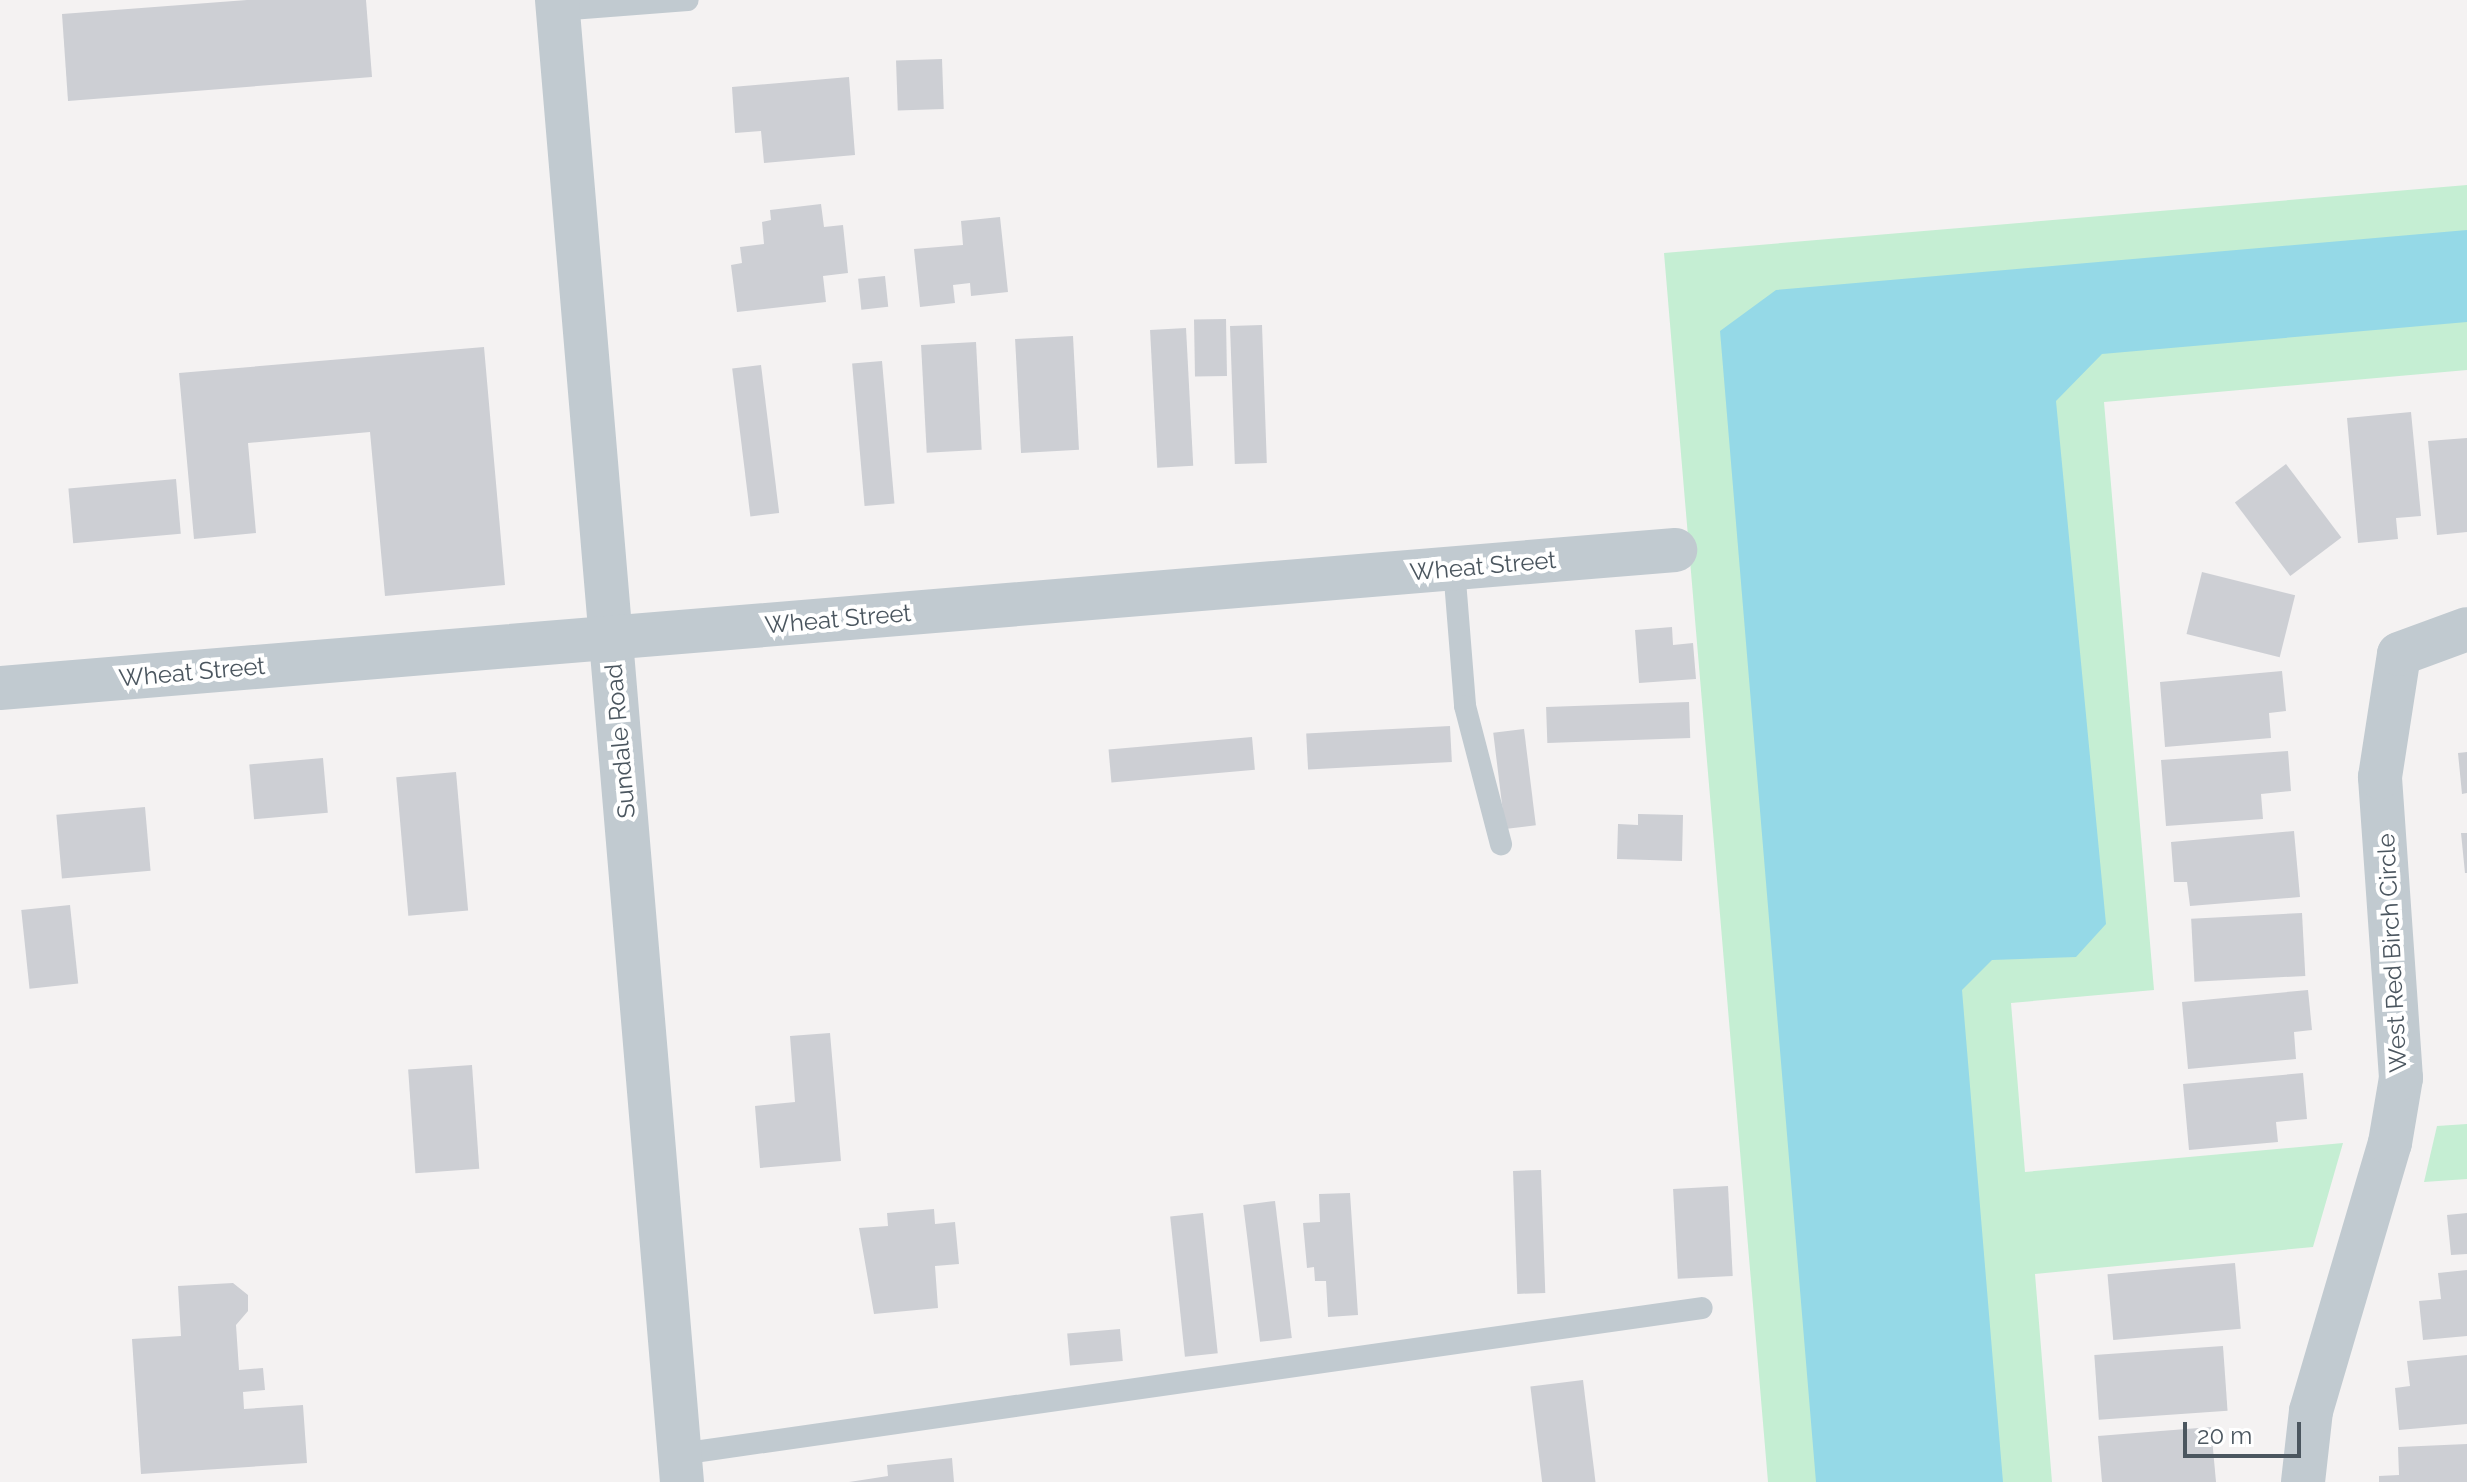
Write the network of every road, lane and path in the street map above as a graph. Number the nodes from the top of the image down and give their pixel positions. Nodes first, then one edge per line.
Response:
1 (688, 0) edge
2 (558, 5) edge
3 (1675, 550) dead end
4 (1454, 568) junction
5 (2467, 629) edge
6 (611, 637) junction
7 (0, 688) edge
8 (1501, 844) dead end
9 (1702, 1308) dead end
10 (681, 1468) edge
11 (2303, 1482) edge

1 - 2 lane
2 - 6 street, Sundale Road
3 - 4 street, Wheat Street
4 - 6 street, Wheat Street
4 - 8 lane
5 - 11 street, West Red Birch Circle
6 - 7 street, Wheat Street
6 - 10 street, Sundale Road
9 - 10 lane

